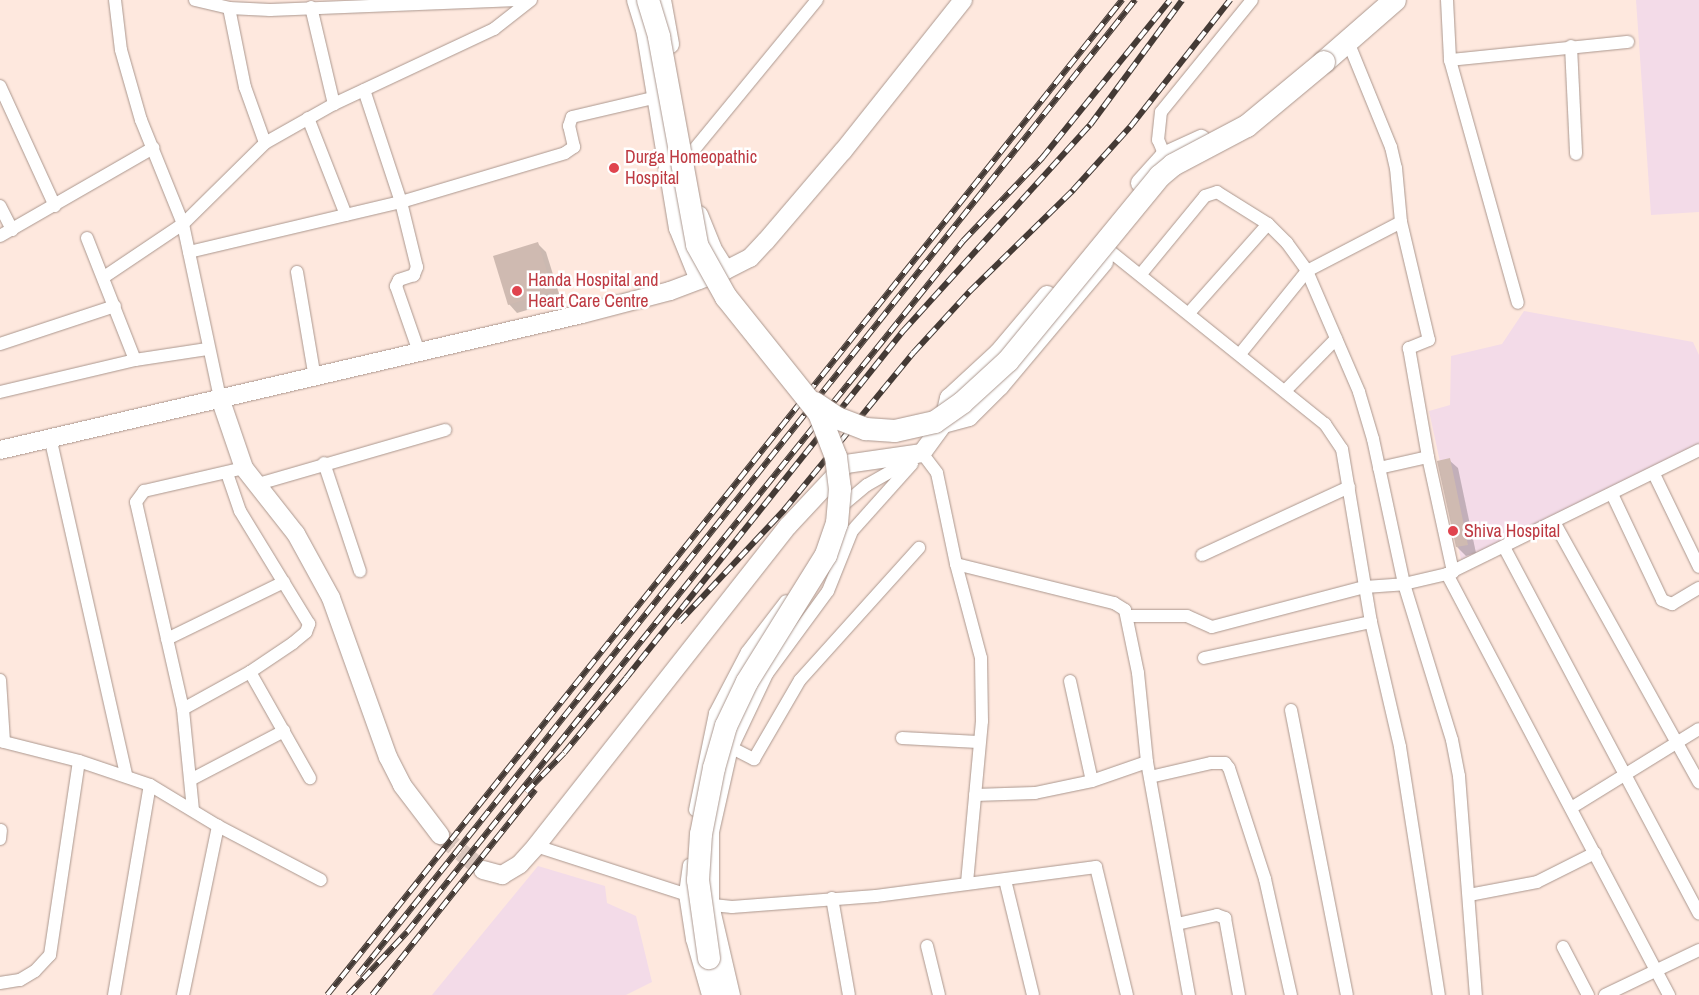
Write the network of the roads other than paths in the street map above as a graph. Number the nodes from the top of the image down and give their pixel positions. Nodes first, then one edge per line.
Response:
1 (115, 0) edge
2 (195, 0) edge
3 (524, 0) edge
4 (530, 0) edge
5 (636, 0) edge
6 (648, 0) edge
7 (662, 0) edge
8 (817, 0) edge
9 (963, 0) edge
10 (1252, 0) edge
11 (1384, 0) edge
12 (1395, 0) edge
13 (1406, 0) edge
14 (1446, 0) edge
15 (253, 5) edge
16 (311, 7) junction
17 (228, 8) junction
18 (1628, 42) dead end
19 (1571, 46) junction
20 (1351, 49) junction
21 (1450, 60) junction
22 (0, 86) edge
23 (364, 90) junction
24 (657, 98) junction
25 (334, 104) junction
26 (308, 118) junction
27 (265, 143) junction
28 (154, 148) junction
29 (1576, 154) dead end
30 (1164, 156) junction
31 (688, 157) junction
32 (1173, 174) junction
33 (401, 202) junction
34 (0, 206) edge
35 (55, 206) junction
36 (346, 215) junction
37 (1401, 222) junction
38 (183, 224) junction
39 (1268, 224) junction
40 (12, 230) junction
41 (0, 236) edge
42 (87, 238) dead end
43 (189, 252) junction
44 (1112, 252) junction
45 (726, 270) junction
46 (1308, 271) junction
47 (297, 272) dead end
48 (1141, 274) junction
49 (104, 277) junction
50 (699, 280) junction
51 (1518, 303) dead end
52 (114, 306) junction
53 (1189, 313) junction
54 (1336, 339) junction
55 (0, 344) edge
56 (207, 349) junction
57 (420, 352) junction
58 (1240, 354) junction
59 (135, 360) junction
60 (315, 378) junction
61 (0, 392) edge
62 (1285, 392) junction
63 (805, 394) junction
64 (220, 398) junction
65 (944, 424) junction
66 (445, 430) dead end
67 (50, 437) junction
68 (0, 450) edge
69 (1699, 450) edge
70 (922, 453) junction
71 (1428, 457) junction
72 (324, 463) junction
73 (244, 468) junction
74 (1379, 468) junction
75 (227, 474) junction
76 (1654, 474) junction
77 (258, 484) junction
78 (1349, 487) junction
79 (1612, 494) junction
80 (1554, 522) junction
81 (1504, 547) junction
82 (919, 548) dead end
83 (1202, 555) dead end
84 (956, 564) junction
85 (1699, 567) edge
86 (360, 571) dead end
87 (1450, 573) junction
88 (284, 582) junction
89 (1404, 584) junction
90 (1365, 588) junction
91 (1699, 588) edge
92 (1129, 616) junction
93 (1371, 622) junction
94 (167, 639) junction
95 (1204, 658) dead end
96 (250, 672) junction
97 (0, 680) edge
98 (1070, 681) dead end
99 (183, 709) junction
100 (1291, 710) dead end
101 (1699, 729) edge
102 (284, 731) junction
103 (902, 738) dead end
104 (2, 742) edge
105 (978, 742) junction
106 (1676, 742) junction
107 (732, 748) junction
108 (79, 761) junction
109 (1147, 762) junction
110 (1625, 774) junction
111 (126, 775) junction
112 (1150, 777) junction
113 (310, 778) dead end
114 (192, 779) junction
115 (1092, 781) junction
116 (1699, 782) edge
117 (150, 785) junction
118 (976, 795) junction
119 (1571, 808) junction
120 (193, 810) junction
121 (218, 826) junction
122 (440, 835) tunnel mouth
123 (536, 846) junction
124 (1595, 853) junction
125 (483, 870) tunnel mouth
126 (321, 880) dead end
127 (1005, 880) junction
128 (967, 883) junction
129 (685, 894) junction
130 (1469, 895) junction
131 (832, 898) junction
132 (713, 905) junction
133 (1699, 913) edge
134 (1177, 924) junction
135 (927, 946) dead end
136 (1563, 947) dead end
137 (1699, 950) edge
138 (1659, 970) junction
139 (0, 983) edge
140 (114, 995) edge
141 (183, 995) edge
142 (708, 995) edge
143 (720, 995) edge
144 (734, 995) edge
145 (849, 995) edge
146 (938, 995) edge
147 (1033, 995) edge
148 (1127, 995) edge
149 (1189, 995) edge
150 (1239, 995) edge
151 (1291, 995) edge
152 (1347, 995) edge
153 (1438, 995) edge
154 (1476, 995) edge
155 (1588, 995) edge
156 (1605, 995) edge
157 (1669, 995) edge

1 - 28 street
2 - 17 street
3 - 16 street
4 - 23 street
5 - 24 street
6 - 63 highway, bridge
7 - 31 street
8 - 31 street
9 - 45 street
10 - 30 street
11 - 30 street
12 - 63 highway, bridge
13 - 20 street
14 - 21 street
15 - 16 street
15 - 17 street
16 - 25 street
17 - 27 street
18 - 19 street
19 - 21 street
19 - 29 street
20 - 32 street
20 - 37 street
21 - 51 street
22 - 35 street
23 - 25 street
23 - 33 street
24 - 33 street
24 - 50 street
25 - 26 street
26 - 27 street
26 - 36 street
27 - 38 street
28 - 35 street
28 - 38 street
30 - 32 street
30 - 65 street
31 - 45 street
32 - 44 street
33 - 36 street
33 - 57 street
34 - 40 street
35 - 40 street
36 - 43 street
37 - 46 street
37 - 71 street
38 - 43 street
38 - 49 street
39 - 46 street
39 - 48 street
39 - 53 street
40 - 41 street
42 - 49 street
43 - 56 street
44 - 48 street
44 - 65 street
45 - 50 street
46 - 54 street
46 - 58 street
47 - 60 street
48 - 53 street
49 - 52 street
50 - 57 street
52 - 55 street
52 - 59 street
53 - 58 street
54 - 62 street
54 - 74 street
56 - 59 street
56 - 64 street
57 - 60 street
58 - 62 street
59 - 61 street
60 - 64 street
62 - 78 street
63 - 143 highway, bridge
64 - 67 street
64 - 73 street
65 - 70 street
66 - 72 street
67 - 68 street
67 - 111 street
69 - 76 street
70 - 84 street
70 - 107 street
70 - 123 street
70 - 129 street
71 - 74 street
71 - 87 street
72 - 77 street
72 - 86 street
73 - 75 street
73 - 77 street
74 - 89 street
75 - 88 street
75 - 94 street
76 - 79 street
76 - 85 street
77 - 122 street
78 - 83 street
78 - 90 street
79 - 80 street
79 - 91 street
80 - 81 street
80 - 106 street
81 - 87 street
81 - 110 street
82 - 107 street
84 - 92 street
84 - 105 street
87 - 89 street
87 - 119 street
88 - 94 street
88 - 96 street
89 - 90 street
89 - 130 street
90 - 92 street
90 - 93 street
92 - 109 street
93 - 95 street
93 - 153 street
94 - 99 street
96 - 99 street
96 - 102 street
97 - 104 street
98 - 115 street
99 - 114 street
100 - 152 street
101 - 106 street
102 - 113 street
102 - 114 street
103 - 105 street
104 - 108 street
105 - 118 street
106 - 110 street
106 - 116 street
107 - 132 street
108 - 111 street
108 - 139 street
109 - 112 street
109 - 115 street
110 - 119 street
110 - 133 street
111 - 117 street
112 - 134 street
112 - 151 street
114 - 120 street
115 - 118 street
117 - 120 street
117 - 140 street
118 - 128 street
119 - 124 street
120 - 121 street
121 - 126 street
121 - 141 street
123 - 125 street
123 - 129 street
124 - 130 street
124 - 138 street
127 - 128 street
127 - 147 street
127 - 148 street
128 - 131 street
129 - 142 street
130 - 154 street
131 - 132 street
131 - 145 street
132 - 144 street
134 - 149 street
134 - 150 street
135 - 146 street
136 - 155 street
137 - 138 street
138 - 156 street
138 - 157 street

